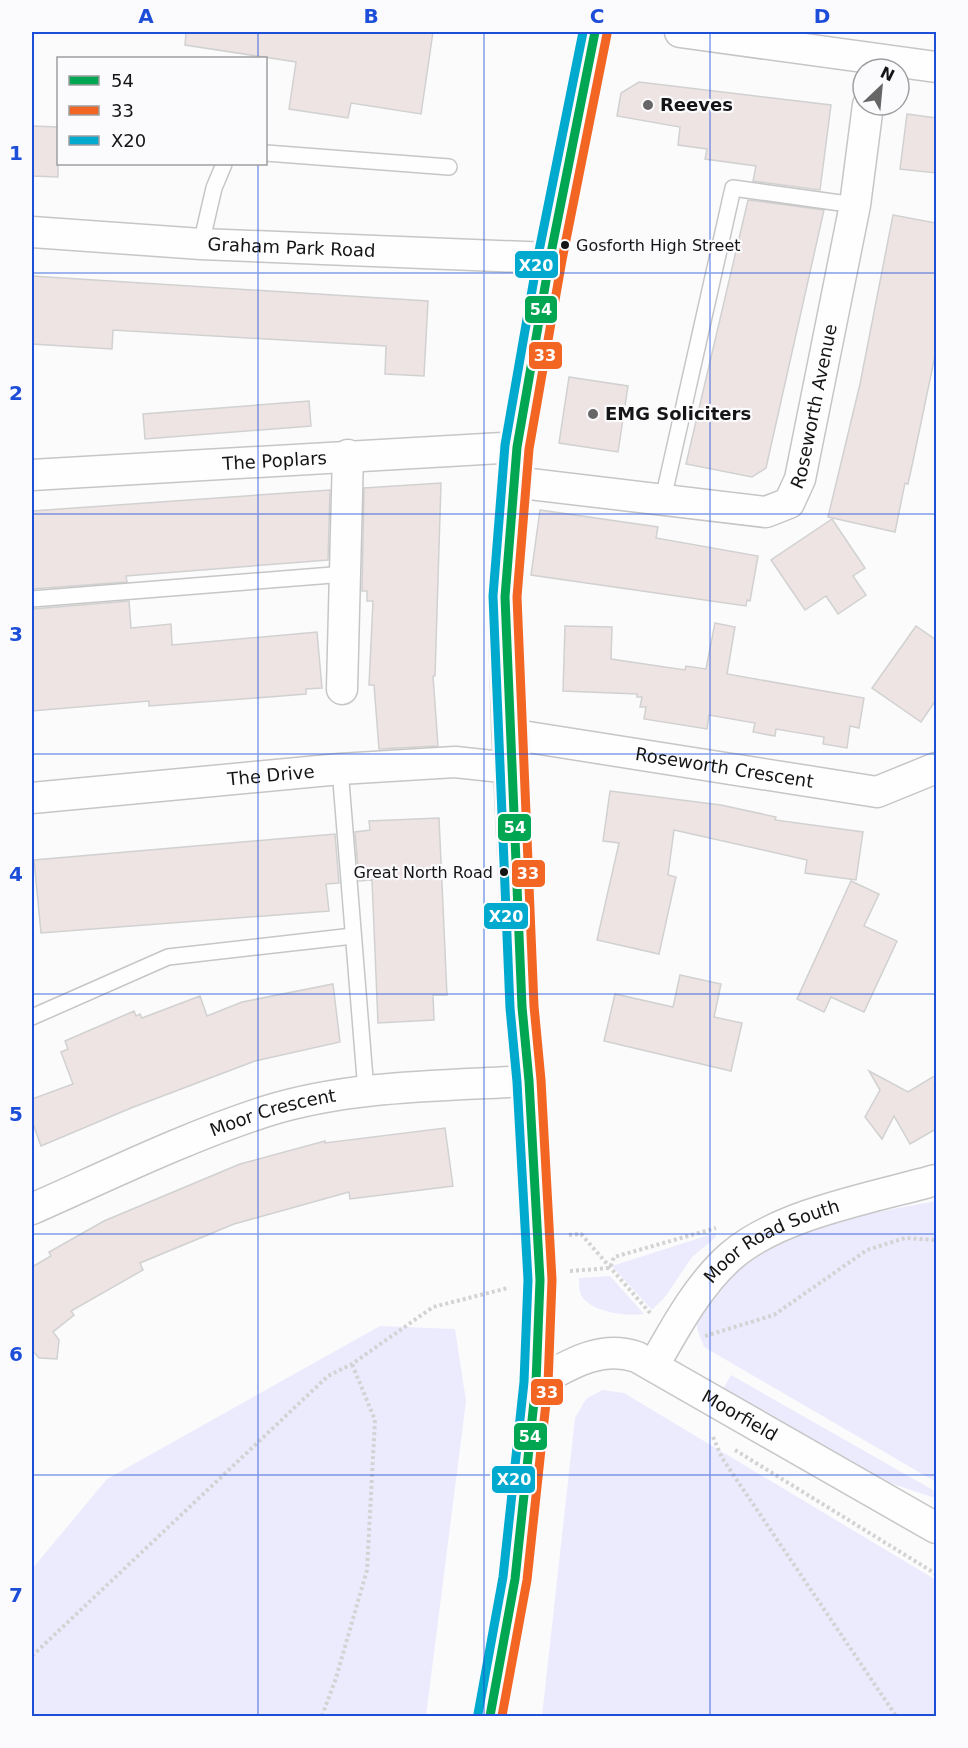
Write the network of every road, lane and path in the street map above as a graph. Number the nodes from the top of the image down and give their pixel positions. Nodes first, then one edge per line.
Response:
1 (594, 32) edge
2 (680, 32) edge
3 (851, 60) edge
4 (911, 65) edge
5 (936, 66) edge
6 (866, 117) edge
7 (267, 153) edge
8 (224, 165) edge
9 (449, 166) dead end
10 (855, 205) junction
11 (32, 232) edge
12 (201, 244) junction
13 (550, 258) junction
14 (517, 447) junction
15 (348, 455) junction
16 (32, 475) edge
17 (513, 482) junction
18 (663, 499) junction
19 (345, 574) junction
20 (32, 599) edge
21 (342, 689) dead end
22 (508, 734) junction
23 (511, 768) junction
24 (936, 768) edge
25 (340, 769) junction
26 (32, 798) edge
27 (353, 936) junction
28 (32, 1017) edge
29 (529, 1081) junction
30 (366, 1091) junction
31 (936, 1180) edge
32 (32, 1209) edge
33 (539, 1237) junction
34 (936, 1240) edge
35 (750, 1243) junction
36 (610, 1268) junction
37 (540, 1276) junction
38 (676, 1326) junction
39 (352, 1364) junction
40 (654, 1365) junction
41 (536, 1383) junction
42 (723, 1443) dead end
43 (733, 1449) dead end
44 (936, 1528) edge
45 (936, 1574) edge
46 (32, 1656) edge
47 (322, 1716) edge
48 (490, 1716) edge
49 (896, 1716) edge

1 - 13 main road
2 - 3 street
4 - 5 street
6 - 10 street, Roseworth Avenue
7 - 9 lane
8 - 12 lane
10 - 18 street, Roseworth Avenue
10 - 18 lane
11 - 12 street, Graham Park Road
12 - 13 street, Graham Park Road
13 - 14 main road
14 - 15 street, The Poplars
14 - 17 main road
15 - 16 street, The Poplars
15 - 19 street
17 - 18 street, Roseworth Avenue
17 - 22 main road
19 - 20 lane
19 - 21 street
22 - 23 main road
22 - 24 street, Roseworth Crescent
23 - 25 street, The Drive
23 - 29 main road
25 - 26 street, The Drive
25 - 27 lane
27 - 28 lane
27 - 30 lane
29 - 30 street, Moor Crescent
29 - 33 main road
30 - 32 street, Moor Crescent
31 - 35 street, Moor Road South
33 - 36 path
33 - 37 main road
34 - 38 path
35 - 36 path
35 - 38 street, Moor Road South
36 - 37 path
36 - 38 path
37 - 39 path
37 - 41 main road
38 - 40 street, Moor Road South
39 - 46 path
39 - 47 path
40 - 41 street, Moorfield
40 - 44 street, Moorfield
41 - 48 main road
42 - 49 path
43 - 45 path

